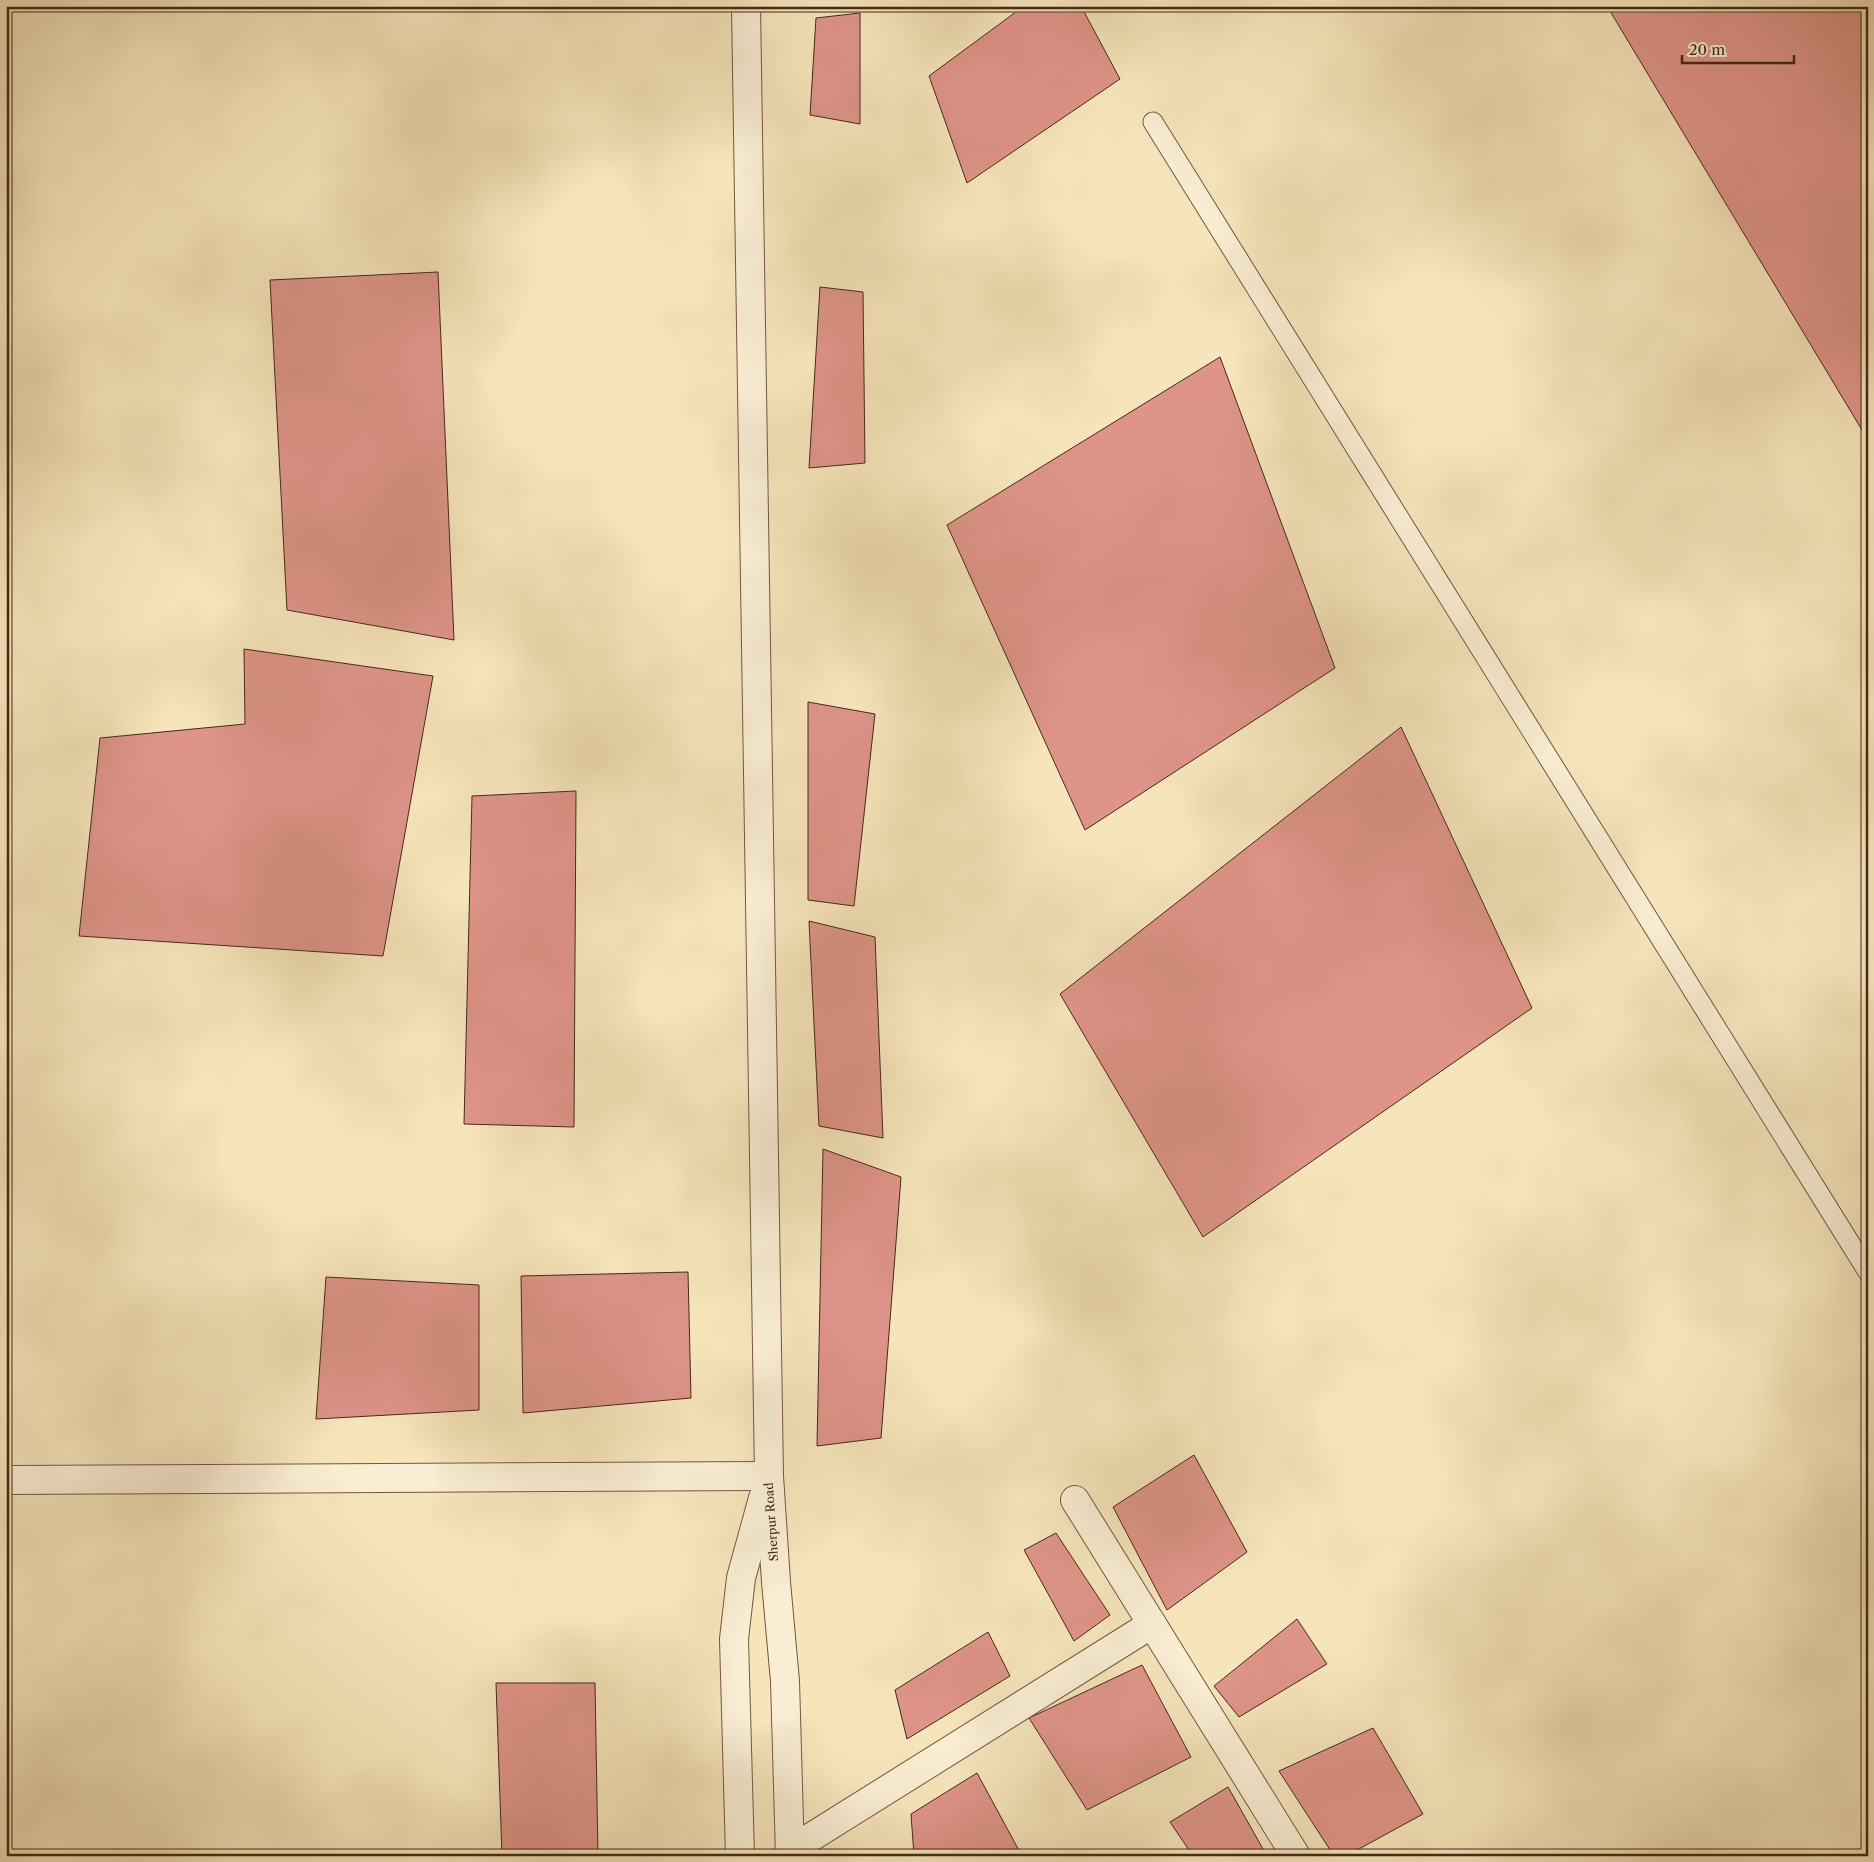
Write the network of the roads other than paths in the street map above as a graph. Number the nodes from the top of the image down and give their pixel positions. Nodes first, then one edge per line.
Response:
1 (746, 6) edge
2 (1153, 122) dead end
3 (1868, 1272) edge
4 (769, 1476) junction
5 (6, 1480) edge
6 (1075, 1500) dead end
7 (1152, 1624) junction
8 (790, 1853) edge
9 (740, 1856) edge
10 (1296, 1856) edge

1 - 4 street
2 - 3 lane
4 - 5 street
4 - 8 street, Sherpur Road
4 - 9 street, Sherpur Road
6 - 7 street
7 - 8 street
7 - 10 street

